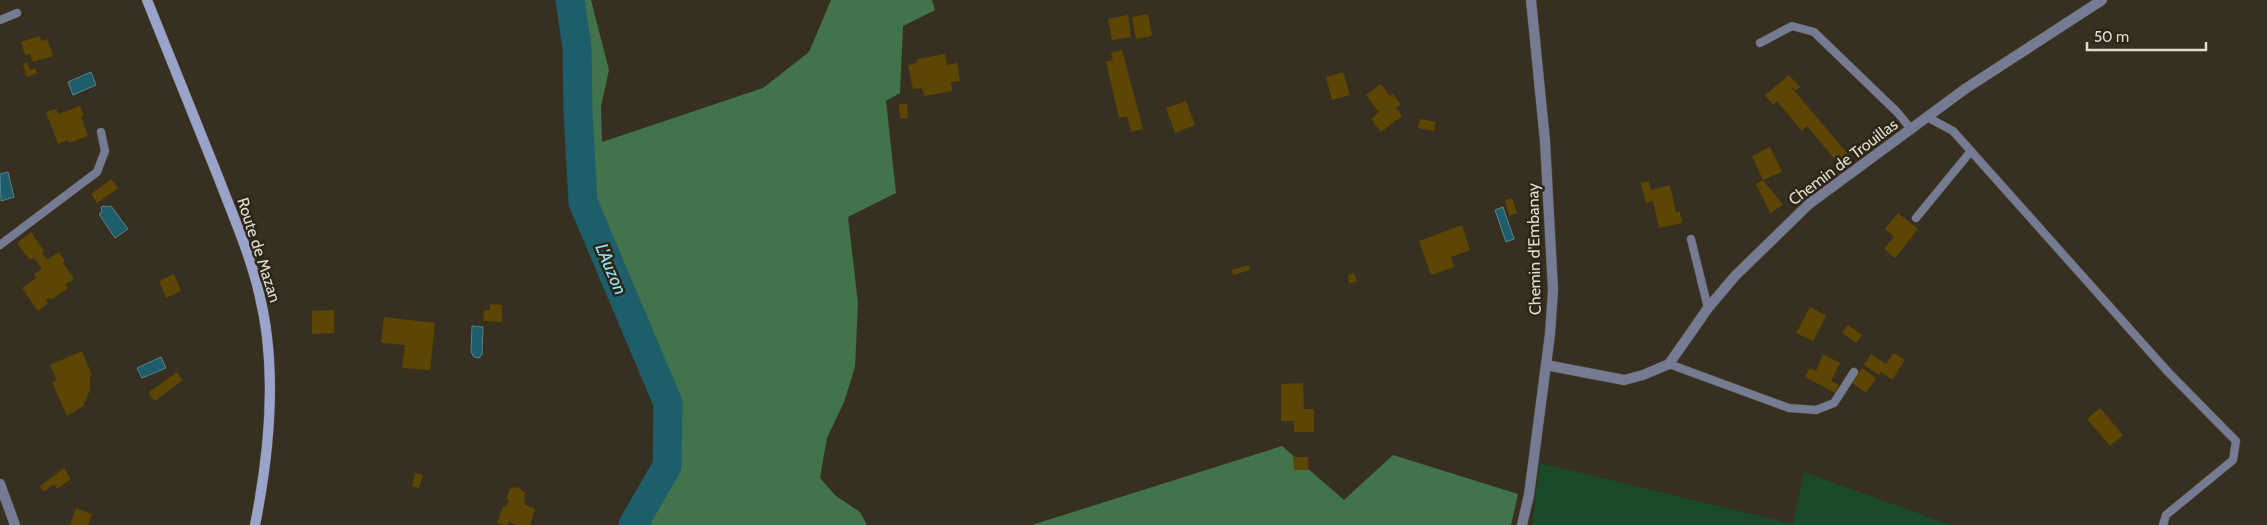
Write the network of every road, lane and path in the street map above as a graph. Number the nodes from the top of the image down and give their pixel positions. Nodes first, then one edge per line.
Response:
1 (147, 0) edge
2 (1531, 0) edge
3 (2102, 0) edge
4 (17, 13) dead end
5 (0, 20) edge
6 (1760, 43) dead end
7 (1927, 117) junction
8 (1911, 129) junction
9 (101, 132) dead end
10 (1971, 151) junction
11 (1916, 218) dead end
12 (1691, 238) dead end
13 (0, 246) edge
14 (1708, 308) junction
15 (1669, 364) junction
16 (1546, 366) junction
17 (1854, 372) dead end
18 (0, 484) edge
19 (15, 525) edge
20 (255, 525) edge
21 (1522, 525) edge
22 (2163, 525) edge

1 - 20 main road, Route de Mazan
2 - 16 street, Chemin d'Embanay
3 - 7 street, Chemin de Trouillas
4 - 5 lane
6 - 8 lane
7 - 8 street, Chemin de Trouillas
7 - 10 lane
8 - 14 street, Chemin de Trouillas
9 - 13 lane
10 - 11 lane
10 - 22 lane
12 - 14 lane
14 - 15 street, Chemin de Trouillas
15 - 16 street
15 - 17 lane
16 - 21 street, Chemin d'Embanay
18 - 19 street

